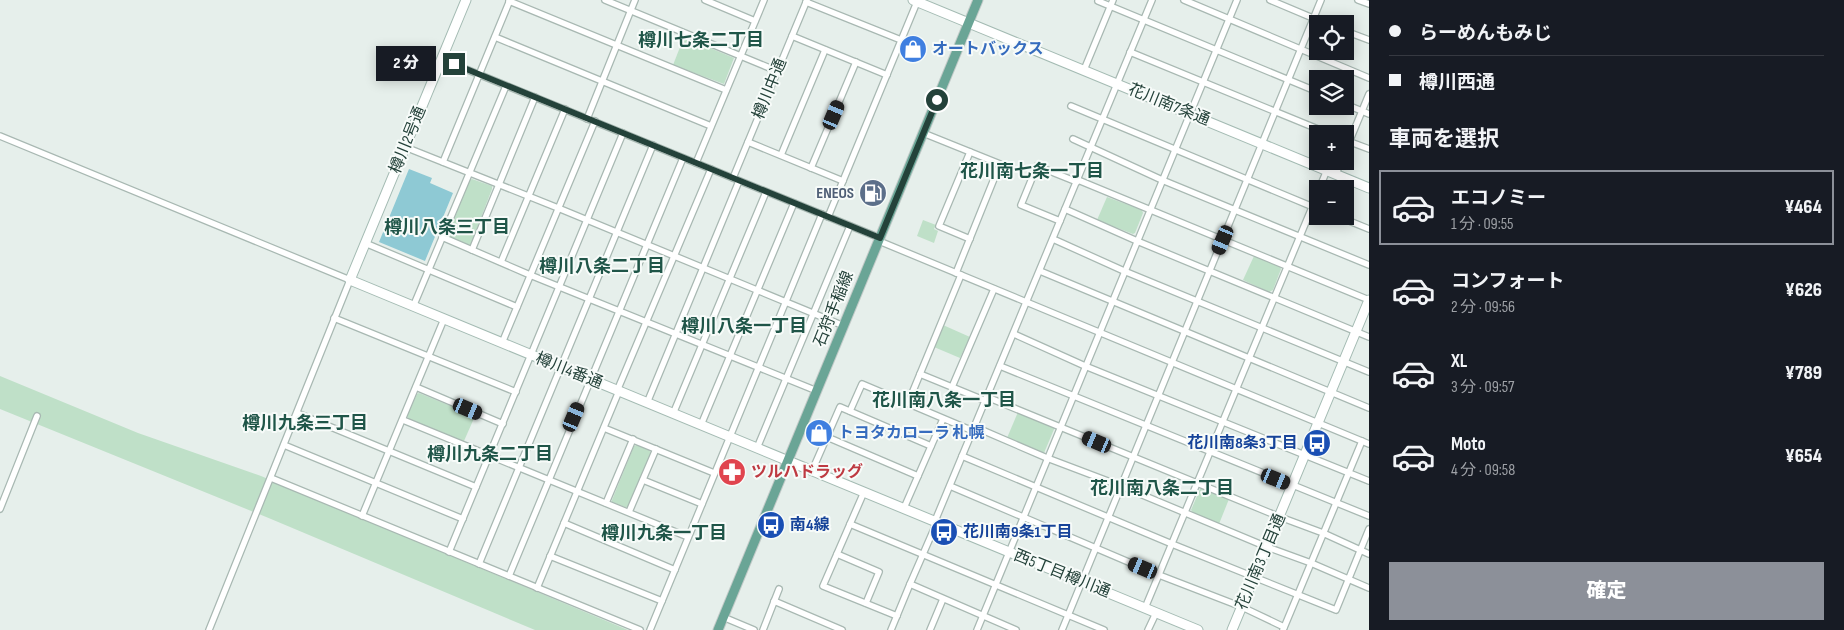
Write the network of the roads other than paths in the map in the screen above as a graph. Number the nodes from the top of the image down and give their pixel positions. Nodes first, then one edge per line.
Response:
1 (466, 0) edge
2 (605, 0) edge
3 (635, 0) edge
4 (705, 0) edge
5 (764, 0) edge
6 (978, 0) edge
7 (1152, 0) edge
8 (1184, 0) edge
9 (1236, 0) edge
10 (1270, 0) edge
11 (1321, 0) edge
12 (1358, 0) edge
13 (509, 1) edge
14 (806, 1) edge
15 (915, 1) edge
16 (1098, 1) edge
17 (1112, 3) edge
18 (1369, 4) edge
19 (630, 11) junction
20 (1315, 15) edge
21 (1309, 16) edge
22 (1228, 19) junction
23 (1143, 20) junction
24 (755, 21) junction
25 (969, 23) junction
26 (1309, 30) edge
27 (1354, 34) edge
28 (792, 36) junction
29 (495, 37) junction
30 (901, 40) junction
31 (1369, 40) edge
32 (616, 46) junction
33 (1216, 49) junction
34 (1301, 49) junction
35 (825, 50) junction
36 (1130, 52) junction
37 (740, 56) junction
38 (441, 59) junction
39 (856, 62) junction
40 (1084, 70) junction
41 (777, 71) junction
42 (480, 75) junction
43 (886, 75) junction
44 (1369, 78) edge
45 (1289, 80) junction
46 (602, 81) junction
47 (1203, 82) junction
48 (1117, 84) junction
49 (506, 86) junction
50 (1309, 88) edge
51 (726, 90) junction
52 (1369, 94) edge
53 (535, 97) junction
54 (1071, 106) dead end
55 (1354, 108) edge
56 (564, 109) junction
57 (1362, 111) junction
58 (1276, 112) junction
59 (1190, 114) junction
60 (1369, 114) edge
61 (587, 118) junction
62 (1103, 118) junction
63 (594, 122) junction
64 (1309, 125) edge
65 (711, 126) junction
66 (1354, 127) edge
67 (624, 133) junction
68 (923, 133) junction
69 (0, 136) edge
70 (1073, 139) dead end
71 (748, 142) junction
72 (1263, 144) junction
73 (1354, 144) edge
74 (653, 145) junction
75 (405, 146) junction
76 (1091, 147) junction
77 (1175, 148) junction
78 (1369, 149) edge
79 (970, 152) junction
80 (781, 155) junction
81 (683, 158) junction
82 (443, 162) junction
83 (696, 163) junction
84 (811, 168) junction
85 (711, 169) junction
86 (470, 172) junction
87 (1331, 172) junction
88 (736, 179) junction
89 (1248, 179) junction
90 (1162, 180) junction
91 (1325, 180) edge
92 (843, 181) junction
93 (1077, 181) junction
94 (499, 184) junction
95 (1369, 188) edge
96 (766, 192) junction
97 (528, 196) junction
98 (794, 203) junction
99 (1309, 204) edge
100 (558, 208) junction
101 (1066, 209) junction
102 (1150, 209) junction
103 (1236, 210) junction
104 (825, 216) junction
105 (1309, 219) edge
106 (588, 220) junction
107 (1060, 222) junction
108 (1354, 223) edge
109 (850, 226) junction
110 (1369, 229) edge
111 (616, 232) junction
112 (1300, 236) junction
113 (442, 237) junction
114 (970, 239) junction
115 (1053, 239) junction
116 (879, 240) junction
117 (1223, 240) junction
118 (1137, 241) junction
119 (365, 244) junction
120 (646, 244) junction
121 (472, 250) junction
122 (674, 256) junction
123 (501, 262) junction
124 (1369, 265) edge
125 (1287, 266) junction
126 (702, 268) junction
127 (428, 270) junction
128 (1040, 271) junction
129 (1124, 271) junction
130 (1210, 271) junction
131 (958, 274) junction
132 (530, 275) junction
133 (730, 279) junction
134 (350, 280) junction
135 (560, 287) junction
136 (994, 289) junction
137 (757, 290) junction
138 (1274, 298) junction
139 (589, 299) junction
140 (1198, 300) junction
141 (1369, 300) edge
142 (1112, 301) junction
143 (784, 302) junction
144 (1027, 302) junction
145 (413, 306) junction
146 (517, 307) junction
147 (619, 311) junction
148 (813, 313) junction
149 (334, 318) junction
150 (444, 319) junction
151 (646, 322) junction
152 (844, 326) junction
153 (1262, 328) junction
154 (1185, 331) junction
155 (1099, 332) junction
156 (1356, 332) junction
157 (675, 334) junction
158 (1014, 334) junction
159 (1369, 336) edge
160 (502, 343) junction
161 (702, 345) junction
162 (429, 356) junction
163 (532, 356) junction
164 (731, 356) junction
165 (1250, 357) junction
166 (1344, 361) junction
167 (1172, 362) junction
168 (1000, 366) junction
169 (1085, 366) junction
170 (560, 367) junction
171 (758, 368) junction
172 (1369, 372) edge
173 (920, 374) junction
174 (786, 379) junction
175 (590, 380) junction
176 (416, 387) junction
177 (952, 387) junction
178 (1237, 389) junction
179 (618, 391) junction
180 (817, 391) junction
181 (516, 392) junction
182 (1331, 392) junction
183 (1073, 396) junction
184 (1158, 396) junction
185 (986, 399) junction
186 (647, 403) junction
187 (908, 404) junction
188 (1369, 408) edge
189 (850, 411) junction
190 (296, 414) junction
191 (674, 414) junction
192 (37, 416) dead end
193 (943, 419) junction
194 (403, 420) junction
195 (1223, 422) junction
196 (1319, 423) junction
197 (503, 424) junction
198 (701, 425) junction
199 (1060, 426) junction
200 (1146, 426) junction
201 (604, 428) junction
202 (974, 429) junction
203 (729, 437) junction
204 (827, 437) junction
205 (632, 439) junction
206 (1362, 441) junction
207 (1369, 444) edge
208 (284, 445) junction
209 (931, 446) junction
210 (757, 448) junction
211 (656, 449) junction
212 (389, 452) junction
213 (1210, 453) junction
214 (490, 455) junction
215 (962, 456) junction
216 (1305, 456) junction
217 (1133, 457) junction
218 (1047, 458) junction
219 (788, 461) junction
220 (518, 467) junction
221 (812, 471) junction
222 (714, 473) junction
223 (1349, 473) junction
224 (918, 476) junction
225 (271, 478) junction
226 (549, 479) junction
227 (642, 480) junction
228 (1369, 481) edge
229 (1198, 482) junction
230 (376, 483) junction
231 (476, 486) junction
232 (950, 486) junction
233 (1121, 486) junction
234 (1292, 486) junction
235 (1035, 488) junction
236 (578, 491) junction
237 (864, 492) junction
238 (606, 502) junction
239 (1336, 503) junction
240 (702, 504) junction
241 (904, 508) junction
242 (0, 509) edge
243 (629, 512) junction
244 (1185, 513) junction
245 (362, 516) junction
246 (1369, 516) edge
247 (1109, 517) junction
248 (1280, 517) junction
249 (1023, 518) junction
250 (463, 519) junction
251 (936, 522) junction
252 (564, 523) junction
253 (850, 524) junction
254 (1369, 530) edge
255 (1323, 533) junction
256 (688, 537) junction
257 (1172, 544) junction
258 (1267, 547) junction
259 (1096, 548) junction
260 (1360, 550) junction
261 (449, 552) junction
262 (1009, 552) junction
263 (836, 554) junction
264 (923, 554) junction
265 (1369, 554) edge
266 (550, 556) junction
267 (1311, 563) junction
268 (479, 564) junction
269 (675, 570) junction
270 (1159, 575) junction
271 (508, 576) junction
272 (1254, 578) junction
273 (1349, 579) junction
274 (1082, 582) junction
275 (910, 584) junction
276 (996, 585) junction
277 (537, 588) junction
278 (1369, 588) edge
279 (779, 589) dead end
280 (1298, 594) junction
281 (943, 599) junction
282 (662, 601) junction
283 (774, 601) junction
284 (866, 603) junction
285 (1145, 608) junction
286 (1242, 608) junction
287 (1156, 613) junction
288 (1068, 615) junction
289 (897, 616) junction
290 (983, 616) junction
291 (723, 617) junction
292 (1283, 629) edge
293 (209, 630) edge
294 (640, 630) edge
295 (650, 630) edge
296 (718, 630) edge
297 (754, 630) edge
298 (763, 630) edge
299 (842, 630) edge
300 (892, 630) edge
301 (930, 630) edge
302 (977, 630) edge
303 (1016, 630) edge
304 (1062, 630) edge
305 (1104, 630) edge
306 (1148, 630) edge
307 (1198, 630) edge
308 (1232, 630) edge

1 - 38 street, 樽川2号通
2 - 19 street
3 - 19 street
4 - 24 street
5 - 24 street
6 - 25 main road, 石狩手稲線
7 - 23 street
8 - 22 street
9 - 22 street
10 - 21 street
11 - 20 street
12 - 18 street
13 - 29 street
13 - 32 street
14 - 28 street, 樽川中通
14 - 30 street
15 - 25 street, 花川南7条通
15 - 30 street
16 - 17 street
17 - 23 street
17 - 40 street
19 - 32 street
19 - 37 street
22 - 33 street
22 - 34 street
23 - 33 street
23 - 36 street
24 - 37 street
25 - 40 street, 花川南7条通
25 - 68 main road, 石狩手稲線
26 - 34 street
27 - 31 street
28 - 35 street
28 - 41 street, 樽川中通
29 - 42 street
29 - 46 street
30 - 43 street
32 - 46 street
32 - 51 street
33 - 45 street
33 - 47 street
34 - 44 street
34 - 45 street
35 - 39 street
35 - 80 street
36 - 47 street
36 - 48 street
37 - 41 street
37 - 51 street
38 - 42 street
38 - 75 street, 樽川2号通
39 - 43 street
39 - 84 street
40 - 48 street, 花川南7条通
41 - 71 street, 樽川中通
42 - 49 street
42 - 82 street
43 - 92 street
45 - 50 street
45 - 58 street
46 - 61 street
46 - 65 street
47 - 58 street
47 - 59 street
48 - 59 street, 花川南7条通
48 - 62 street
49 - 53 street
49 - 86 street
51 - 65 street
52 - 57 street
53 - 56 street
53 - 94 street
54 - 62 street
55 - 57 street
56 - 61 street
56 - 97 street
57 - 60 street
57 - 66 street
58 - 64 street
58 - 72 street
59 - 72 street, 花川南7条通
59 - 77 street
61 - 63 street
62 - 76 street
62 - 77 street
63 - 67 street
63 - 100 street
65 - 83 street
67 - 74 street
67 - 106 street
68 - 79 street
68 - 116 main road, 石狩手稲線
69 - 134 street
70 - 76 street
71 - 80 street
71 - 88 street, 樽川中通
72 - 87 street, 花川南7条通
72 - 89 street
73 - 78 street
74 - 81 street
74 - 111 street
75 - 82 street
75 - 119 street, 樽川2号通
76 - 90 street
76 - 93 street
77 - 89 street
77 - 90 street
79 - 114 street
79 - 114 street
80 - 84 street
81 - 83 street
81 - 120 street
82 - 86 street
83 - 85 street
84 - 92 street
85 - 88 street
85 - 122 street
86 - 94 street
86 - 113 street
87 - 91 street
87 - 95 street, 花川南7条通
88 - 96 street
88 - 126 street, 樽川中通
89 - 99 street
89 - 103 street
90 - 102 street
90 - 103 street
92 - 104 street
93 - 101 street
93 - 102 street
93 - 107 street
94 - 97 street
94 - 121 street
96 - 98 street
96 - 133 street
97 - 100 street
97 - 123 street
98 - 104 street
98 - 137 street
100 - 106 street
100 - 132 street
101 - 107 street
101 - 118 street
102 - 117 street
102 - 118 street
103 - 112 street
103 - 117 street
104 - 109 street
104 - 143 street
105 - 112 street
106 - 111 street
106 - 135 street
107 - 115 street
108 - 110 street
109 - 116 street
109 - 148 street
111 - 120 street
111 - 139 street
112 - 124 street
112 - 125 street
113 - 121 street
113 - 127 street
114 - 131 street
115 - 128 street
115 - 129 street
116 - 131 street
116 - 152 main road, 石狩手稲線
117 - 125 street
117 - 130 street
118 - 129 street
118 - 130 street
119 - 127 street
119 - 134 street, 樽川2号通
120 - 122 street
120 - 147 street
121 - 123 street
122 - 126 street
122 - 151 street
123 - 132 street
125 - 138 street
125 - 141 street
126 - 133 street
126 - 157 street, 樽川中通
127 - 145 street
127 - 146 street
128 - 142 street
128 - 144 street
129 - 140 street
129 - 142 street
130 - 138 street
130 - 140 street
131 - 136 street
131 - 173 street
132 - 135 street
132 - 146 street
133 - 137 street
133 - 161 street
134 - 145 street, 樽川4番通
134 - 149 street
135 - 139 street
135 - 163 street
136 - 144 street
136 - 177 street
137 - 143 street
137 - 164 street
138 - 153 street
138 - 156 street
139 - 147 street
139 - 170 street
140 - 153 street
140 - 154 street
141 - 156 street, 花川南3丁目通
142 - 154 street
142 - 155 street
143 - 148 street
143 - 171 street
144 - 155 street
144 - 158 street
145 - 150 street, 樽川4番通
146 - 160 street
147 - 151 street
147 - 175 street
148 - 152 street
148 - 174 street
149 - 162 street
149 - 190 street
150 - 160 street, 樽川4番通
150 - 162 street
151 - 157 street
151 - 179 street
152 - 180 main road, 石狩手稲線
153 - 165 street
153 - 166 street
154 - 165 street
154 - 167 street
155 - 167 street
155 - 169 street
156 - 159 street
156 - 166 street, 花川南3丁目通
157 - 161 street
157 - 186 street, 樽川中通
158 - 168 street
158 - 169 street
160 - 163 street, 樽川4番通
161 - 164 street
161 - 191 street
162 - 176 street
162 - 181 street
163 - 170 street, 樽川4番通
163 - 181 street
164 - 171 street
164 - 198 street
165 - 178 street
165 - 182 street
166 - 172 street
166 - 182 street, 花川南3丁目通
167 - 178 street
167 - 184 street
168 - 183 street
168 - 185 street
169 - 183 street
169 - 184 street
170 - 175 street, 樽川4番通
170 - 220 street
171 - 174 street
171 - 203 street
173 - 177 street
173 - 187 street
174 - 180 street
174 - 210 street
175 - 179 street, 樽川4番通
175 - 226 street
176 - 194 street
176 - 197 street
177 - 185 street
178 - 195 street
178 - 196 street
179 - 186 street, 樽川4番通
179 - 201 street
180 - 219 main road, 石狩手稲線
181 - 197 street
182 - 188 street
182 - 196 street, 花川南3丁目通
183 - 199 street
183 - 200 street
184 - 195 street
184 - 200 street
185 - 199 street
185 - 202 street
186 - 191 street, 樽川4番通
187 - 189 street
187 - 193 street
189 - 204 street
189 - 209 street
190 - 208 street
190 - 212 street
191 - 198 street, 樽川4番通
192 - 242 street
193 - 202 street
193 - 209 street
194 - 212 street
194 - 214 street
195 - 213 street
195 - 216 street
196 - 206 street
196 - 216 street, 花川南3丁目通
197 - 214 street
198 - 203 street, 樽川4番通
199 - 217 street
199 - 218 street
200 - 213 street
200 - 217 street
201 - 205 street
201 - 236 street
202 - 215 street
202 - 218 street
203 - 210 street, 樽川4番通
203 - 222 street
204 - 221 street
204 - 224 street
205 - 211 street
205 - 238 street
206 - 207 street
206 - 223 street
208 - 225 street
208 - 230 street
209 - 224 street
210 - 219 street, 樽川4番通
211 - 222 street
211 - 227 street
212 - 230 street
212 - 231 street
213 - 229 street
213 - 234 street
214 - 220 street
214 - 231 street
215 - 232 street
215 - 235 street
216 - 223 street
216 - 234 street, 花川南3丁目通
217 - 229 street
217 - 233 street
218 - 233 street
218 - 235 street
219 - 221 street, 西5丁目樽川通
219 - 291 main road, 石狩手稲線
220 - 226 street
220 - 268 street
221 - 237 street, 西5丁目樽川通
222 - 240 street
223 - 228 street
223 - 239 street
224 - 241 street
225 - 245 street
225 - 293 street
226 - 236 street
226 - 271 street
227 - 240 street
227 - 243 street
229 - 244 street
229 - 248 street
230 - 245 street
230 - 250 street
231 - 250 street
232 - 249 street
232 - 251 street
233 - 244 street
233 - 247 street
234 - 239 street
234 - 248 street, 花川南3丁目通
235 - 247 street
235 - 249 street
236 - 238 street
236 - 252 street
237 - 241 street, 西5丁目樽川通
237 - 253 street
238 - 243 street
239 - 246 street
239 - 255 street
240 - 256 street
241 - 251 street, 西5丁目樽川通
243 - 256 street
244 - 257 street
244 - 258 street
245 - 261 street
247 - 257 street
247 - 259 street
248 - 255 street
248 - 258 street, 花川南3丁目通
249 - 259 street
249 - 262 street
250 - 261 street
251 - 262 street, 西5丁目樽川通
251 - 264 street
252 - 266 street
252 - 269 street
253 - 263 street
253 - 264 street
254 - 260 street
255 - 260 street
255 - 267 street
256 - 269 street
257 - 270 street
257 - 272 street
258 - 267 street
258 - 272 street, 花川南3丁目通
259 - 270 street
259 - 274 street
260 - 265 street
260 - 273 street
261 - 268 street
262 - 274 street, 西5丁目樽川通
262 - 276 street
263 - 284 street
263 - 284 street
264 - 275 street
264 - 276 street
266 - 277 street
266 - 282 street
267 - 273 street
267 - 280 street
268 - 271 street
269 - 282 street
270 - 285 street
270 - 286 street
271 - 277 street
272 - 280 street
272 - 286 street, 花川南3丁目通
273 - 278 street
273 - 280 street
274 - 285 street, 西5丁目樽川通
274 - 288 street
275 - 281 street
275 - 289 street
276 - 288 street
276 - 290 street
277 - 294 street
279 - 283 street
280 - 292 street
281 - 290 street
281 - 301 street
282 - 295 street
283 - 298 street
283 - 299 street
284 - 289 street
285 - 287 street, 西5丁目樽川通
286 - 292 street
286 - 308 street, 花川南3丁目通
287 - 306 street
287 - 307 street, 西5丁目樽川通
288 - 304 street
288 - 305 street
289 - 300 street
290 - 302 street
290 - 303 street
291 - 296 main road, 石狩手稲線
291 - 297 street

